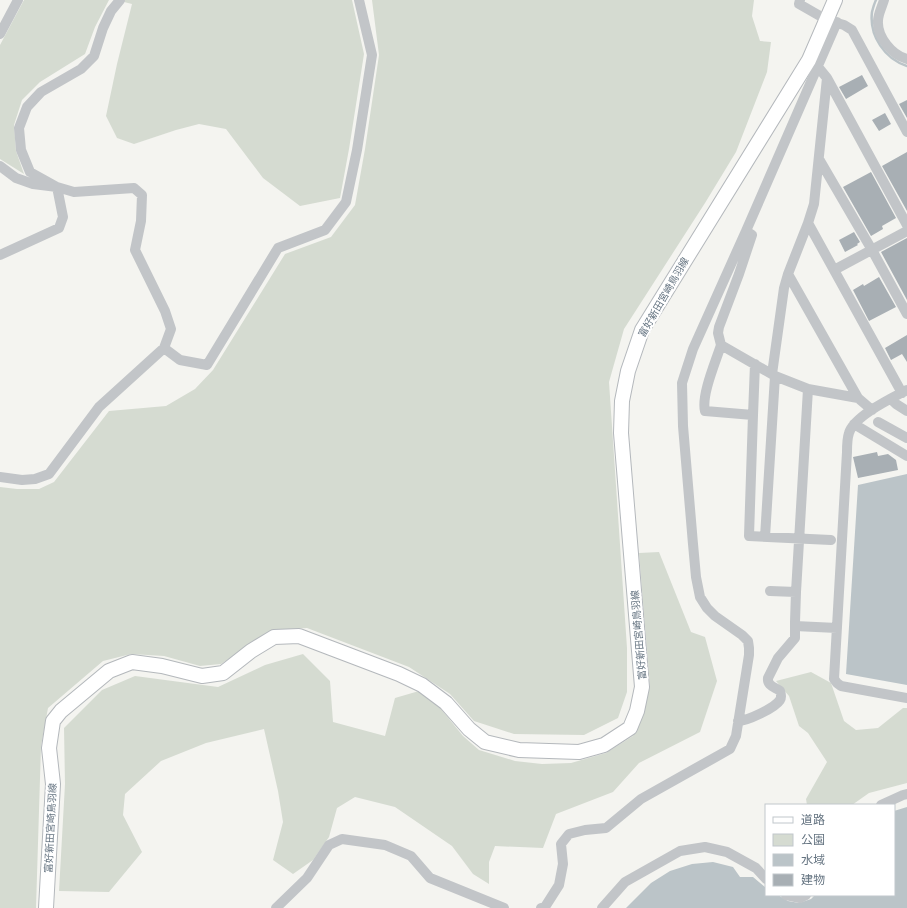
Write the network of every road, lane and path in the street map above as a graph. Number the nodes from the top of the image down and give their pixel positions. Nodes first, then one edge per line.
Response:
1 (18, 0) edge
2 (120, 0) edge
3 (359, 0) edge
4 (800, 0) edge
5 (836, 0) edge
6 (884, 0) edge
7 (832, 21) junction
8 (0, 34) edge
9 (907, 59) edge
10 (818, 67) junction
11 (827, 78) junction
12 (907, 132) edge
13 (819, 159) junction
14 (0, 166) edge
15 (56, 187) junction
16 (808, 223) junction
17 (907, 226) edge
18 (746, 231) junction
19 (907, 231) edge
20 (872, 250) junction
21 (0, 255) edge
22 (834, 270) junction
23 (788, 274) junction
24 (907, 314) edge
25 (721, 345) junction
26 (164, 348) junction
27 (755, 364) junction
28 (773, 375) junction
29 (808, 389) junction
30 (904, 391) edge
31 (858, 398) junction
32 (891, 399) junction
33 (872, 410) junction
34 (907, 411) edge
35 (753, 415) junction
36 (878, 422) dead end
37 (854, 424) junction
38 (907, 438) edge
39 (907, 456) edge
40 (0, 478) edge
41 (766, 536) junction
42 (799, 538) junction
43 (831, 540) dead end
44 (770, 591) dead end
45 (796, 592) junction
46 (795, 626) junction
47 (837, 628) junction
48 (907, 698) edge
49 (738, 721) junction
50 (907, 794) edge
51 (883, 804) edge
52 (765, 878) edge
53 (791, 896) edge
54 (804, 896) edge
55 (46, 908) edge
56 (276, 908) edge
57 (504, 908) edge
58 (541, 908) edge
59 (602, 908) edge

1 - 8 street
2 - 15 street
3 - 26 street
4 - 7 street
5 - 7 main road, 富好新田宮崎鳥羽線
6 - 9 street
7 - 10 street
7 - 12 street
7 - 55 main road, 富好新田宮崎鳥羽線
10 - 11 street
10 - 18 street
11 - 13 street
11 - 17 street
13 - 16 street
13 - 20 street
14 - 15 street
15 - 21 street
15 - 26 street
16 - 22 street
16 - 23 street
18 - 25 street
18 - 49 street
19 - 20 street
20 - 22 street
20 - 24 street
22 - 30 street
23 - 28 street
23 - 31 street
25 - 27 street
25 - 35 street
26 - 40 street
27 - 28 street
27 - 35 street
28 - 29 street
28 - 41 street
29 - 31 street
29 - 42 street
30 - 32 street
31 - 33 street
32 - 33 street
32 - 34 street
33 - 37 street
35 - 41 street
36 - 38 street
37 - 39 street
37 - 47 street
41 - 42 street
42 - 43 street
42 - 45 street
44 - 45 street
45 - 46 street
46 - 47 street
46 - 49 street
47 - 48 street
49 - 58 street
50 - 51 street
52 - 59 street
53 - 54 street
56 - 57 street

